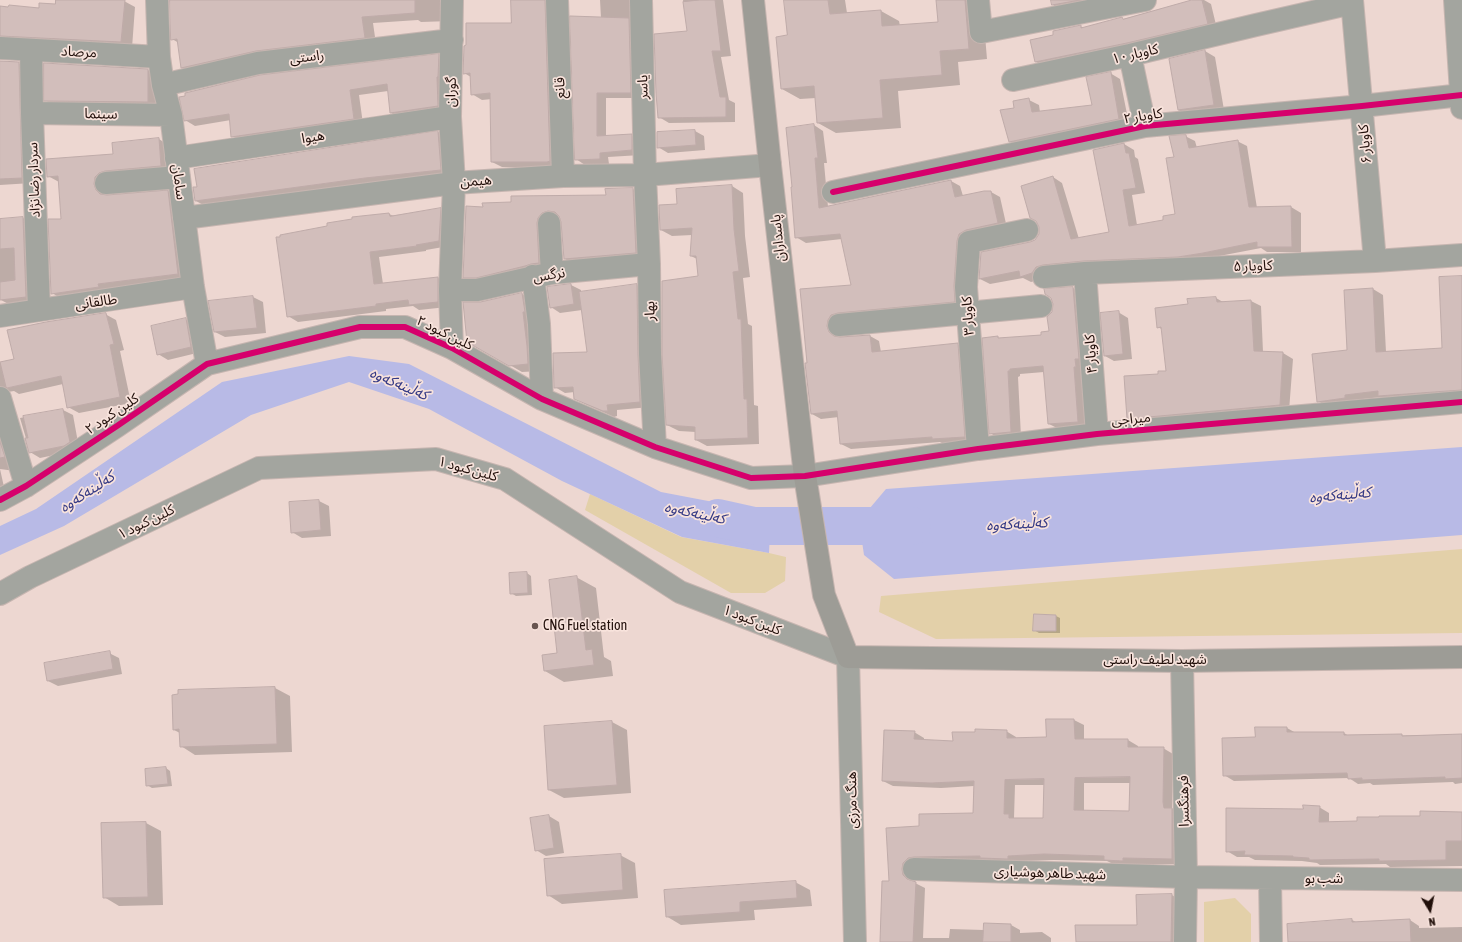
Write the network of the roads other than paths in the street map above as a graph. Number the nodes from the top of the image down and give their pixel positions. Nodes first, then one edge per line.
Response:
1 (157, 0) edge
2 (452, 0) edge
3 (557, 0) edge
4 (641, 0) edge
5 (754, 0) edge
6 (978, 0) edge
7 (1145, 0) edge
8 (1456, 0) edge
9 (1352, 2) edge
10 (452, 40) junction
11 (0, 48) edge
12 (31, 50) junction
13 (1130, 56) junction
14 (159, 57) junction
15 (1013, 80) dead end
16 (163, 85) junction
17 (1462, 100) edge
18 (1362, 106) junction
19 (32, 113) junction
20 (171, 115) junction
21 (450, 116) junction
22 (1145, 126) junction
23 (770, 165) junction
24 (177, 168) junction
25 (645, 175) junction
26 (563, 176) junction
27 (106, 182) dead end
28 (454, 183) junction
29 (832, 192) dead end
30 (184, 218) junction
31 (549, 223) dead end
32 (1027, 230) dead end
33 (1462, 255) edge
34 (1375, 261) junction
35 (649, 264) junction
36 (1085, 273) junction
37 (543, 275) junction
38 (1044, 277) dead end
39 (193, 288) junction
40 (450, 290) junction
41 (1041, 306) dead end
42 (39, 310) junction
43 (967, 314) junction
44 (0, 316) edge
45 (839, 325) dead end
46 (452, 348) junction
47 (207, 364) junction
48 (0, 398) edge
49 (542, 399) junction
50 (1462, 402) edge
51 (3, 422) edge
52 (1097, 434) junction
53 (655, 447) junction
54 (978, 450) junction
55 (804, 476) junction
56 (26, 486) junction
57 (0, 500) edge
58 (0, 594) edge
59 (848, 657) junction
60 (1462, 657) edge
61 (1182, 661) junction
62 (914, 869) dead end
63 (1186, 878) junction
64 (1270, 878) junction
65 (1462, 880) edge
66 (855, 942) edge
67 (1185, 942) edge
68 (1272, 942) edge

1 - 14 street, سامان
2 - 10 street, گوران
3 - 26 street, قانع
4 - 25 street, یاسر
5 - 23 main road, پاسداران
6 - 7 street
8 - 17 street
9 - 13 street, کاویار ۱۰
9 - 18 street, کاویار ۶
10 - 16 street, راستی
10 - 21 street, گوران
11 - 12 street, مرصاد
12 - 14 street, مرصاد
12 - 19 street, سردار رضا نژاد
13 - 15 street, کاویار ۱۰
13 - 22 street
14 - 16 street, سامان
16 - 20 street, سامان
17 - 18 street, کاویار ۲
18 - 22 street, کاویار ۲
18 - 34 street, کاویار ۶
19 - 20 street, سینما
19 - 42 street, سردار رضا نژاد
20 - 24 street, سامان
21 - 24 street, هیوا
21 - 28 street, گوران
22 - 29 street, کاویار ۲
23 - 25 street, هیمن
23 - 55 main road, پاسداران
24 - 27 street, هیوا
24 - 30 street, سامان
25 - 26 street, هیمن
25 - 35 street, بهار
26 - 28 street, هیمن
28 - 30 street, هیمن
28 - 40 street, گوران
30 - 39 street, سامان
31 - 37 street
32 - 43 street, کاویار ۳
33 - 34 street, کاویار ۵
34 - 36 street, کاویار ۵
35 - 37 street, نرگس
35 - 53 street, بهار
36 - 38 street, کاویار ۵
36 - 52 street, کاویار ۴
37 - 40 street, نرگس
37 - 49 street
39 - 42 street, طالقانی
39 - 47 street, سامان
40 - 46 street, گوران
41 - 43 street
42 - 44 street, طالقانی
43 - 45 street
43 - 54 street, کاویار ۳
46 - 47 street, کلین کبود ۲
46 - 49 street, کلین کبود ۲
47 - 56 street, کلین کبود ۲
48 - 51 street
49 - 53 street, کلین کبود ۲
50 - 52 street, میراجی
51 - 56 street
52 - 54 street, میراجی
53 - 55 street, کلین کبود ۲
54 - 55 street, میراجی
55 - 59 main road, پاسداران
56 - 57 street, کلین کبود ۲
58 - 59 street, کلین کبود ۱
59 - 61 main road, شهید لطیف راستی
59 - 66 street, هنگ مرزی
60 - 61 main road, شهید لطیف راستی
61 - 63 street, فرهنگسرا
62 - 63 street, شهید طاهر هوشیاری
63 - 64 street, شب بو
63 - 67 street, فرهنگسرا
64 - 65 street, شب بو
64 - 68 street

